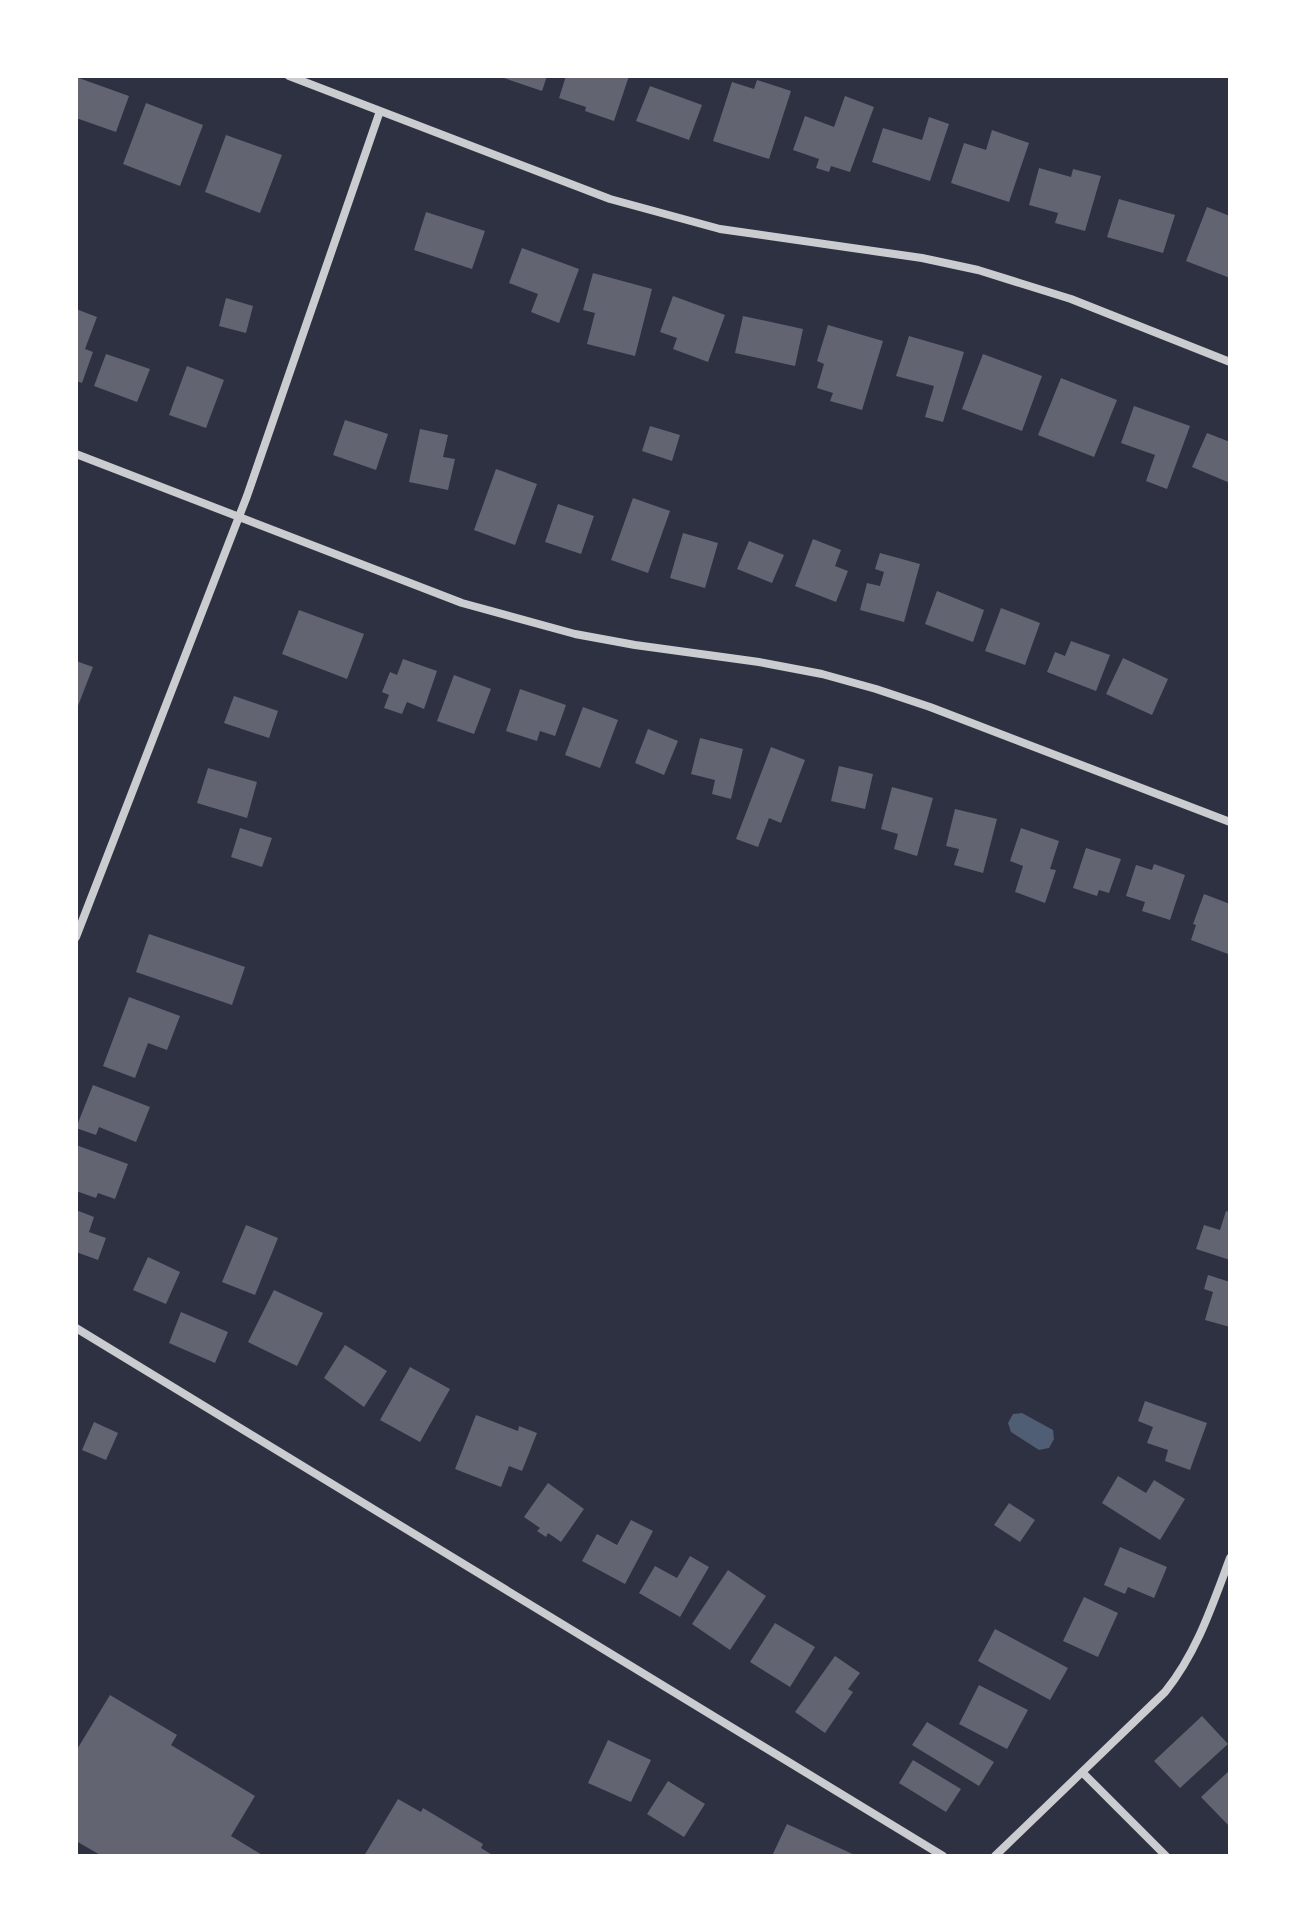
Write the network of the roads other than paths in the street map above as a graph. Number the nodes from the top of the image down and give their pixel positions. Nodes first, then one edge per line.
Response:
1 (289, 76) edge
2 (380, 111) junction
3 (1230, 362) edge
4 (76, 454) edge
5 (239, 517) junction
6 (1230, 822) edge
7 (76, 937) edge
8 (76, 1328) edge
9 (1230, 1558) edge
10 (1083, 1773) junction
11 (943, 1856) edge
12 (995, 1856) edge
13 (1166, 1856) edge

1 - 2 street
2 - 3 street
2 - 5 street
4 - 5 street
5 - 6 street
5 - 7 street
8 - 11 street
9 - 10 street
10 - 12 street
10 - 13 street

